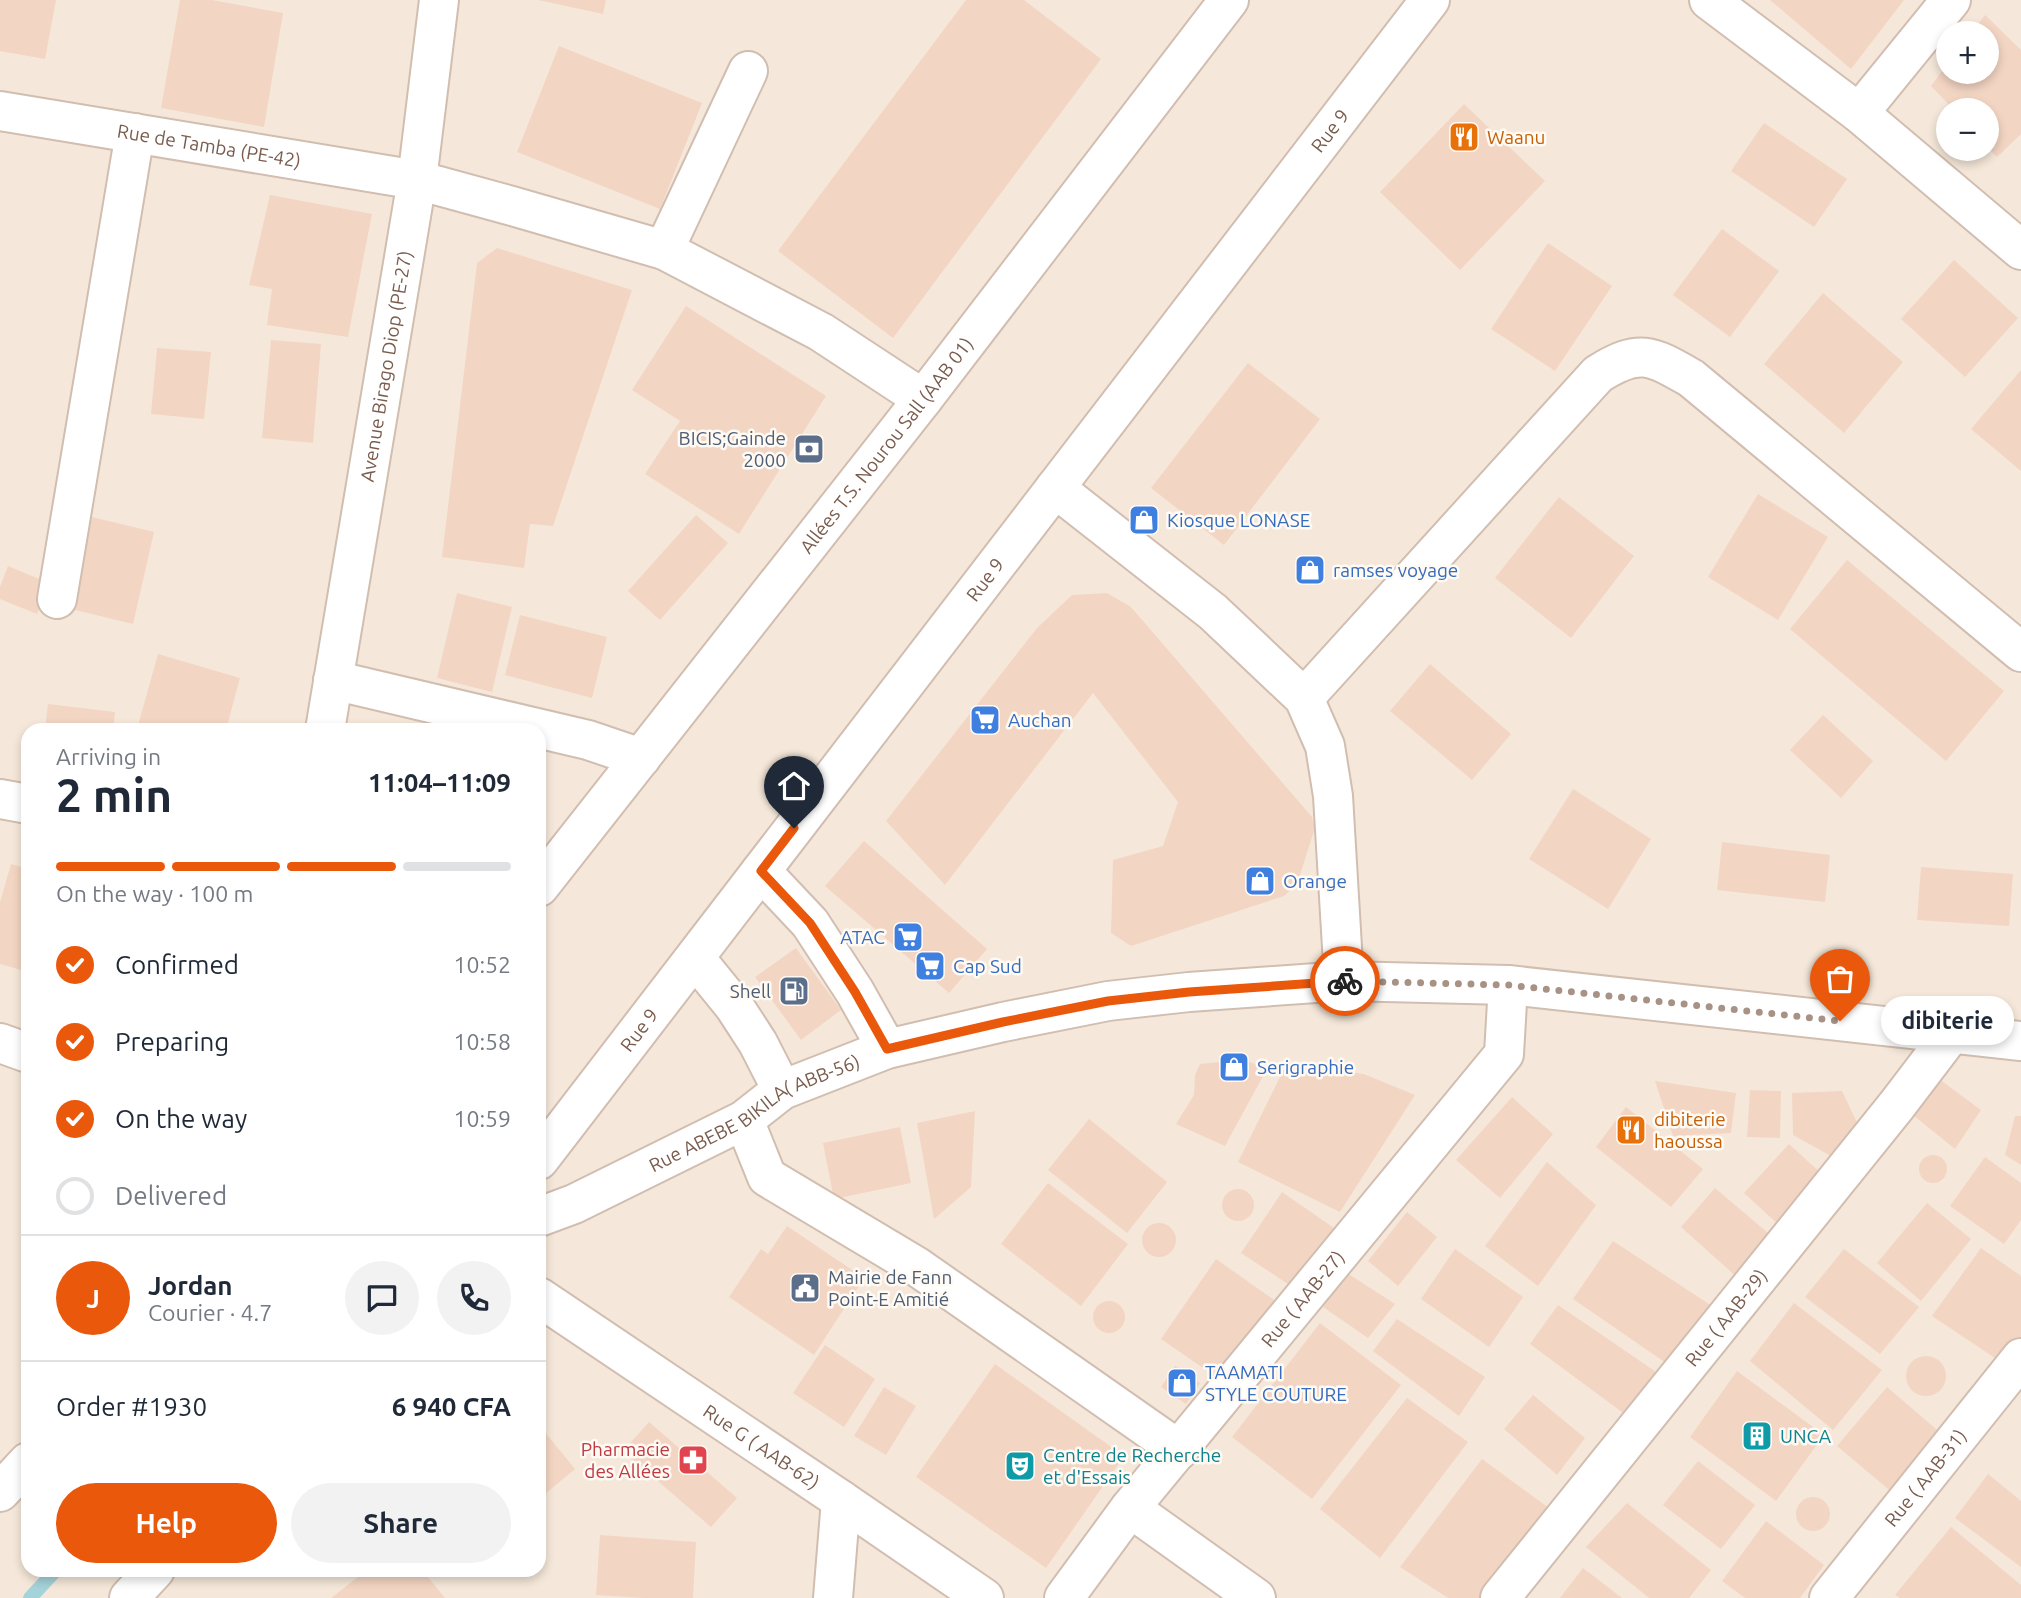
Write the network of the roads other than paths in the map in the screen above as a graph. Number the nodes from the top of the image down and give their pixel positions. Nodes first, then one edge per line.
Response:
1 (439, 0) edge
2 (1229, 0) edge
3 (1430, 0) edge
4 (1709, 0) edge
5 (1951, 0) edge
6 (748, 71) dead end
7 (0, 111) edge
8 (1859, 113) junction
9 (135, 133) junction
10 (417, 180) junction
11 (664, 250) junction
12 (2021, 250) edge
13 (923, 399) junction
14 (1055, 488) junction
15 (57, 599) dead end
16 (2021, 652) edge
17 (333, 680) junction
18 (1304, 698) junction
19 (326, 723) edge
20 (516, 723) edge
21 (546, 730) edge
22 (641, 758) junction
23 (0, 799) edge
24 (21, 803) edge
25 (761, 871) junction
26 (546, 878) edge
27 (695, 958) junction
28 (1344, 981) junction
29 (1508, 985) junction
30 (1951, 1034) junction
31 (2021, 1041) edge
32 (0, 1043) edge
33 (887, 1049) junction
34 (21, 1050) edge
35 (782, 1090) junction
36 (744, 1120) junction
37 (546, 1151) edge
38 (546, 1214) edge
39 (546, 1302) edge
40 (2021, 1359) edge
41 (1179, 1450) junction
42 (21, 1470) edge
43 (0, 1492) edge
44 (841, 1500) junction
45 (1130, 1508) junction
46 (148, 1577) edge
47 (128, 1598) edge
48 (833, 1598) edge
49 (984, 1598) edge
50 (1064, 1598) edge
51 (1256, 1598) edge
52 (1500, 1598) edge
53 (1829, 1598) edge

1 - 10 street, Avenue Birago Diop (PE-27)
2 - 13 street, Allées T.S. Nourou Sall (AAB 01)
3 - 14 street, Rue 9
4 - 8 street
5 - 8 street
6 - 11 street
7 - 9 street, Rue de Tamba (PE-42)
8 - 12 street
9 - 10 street, Rue de Tamba (PE-42)
9 - 15 street
10 - 11 street, Rue de Tamba (PE-42)
10 - 17 street, Avenue Birago Diop (PE-27)
11 - 13 street, Rue de Tamba (PE-42)
13 - 22 street, Allées T.S. Nourou Sall (AAB 01)
14 - 18 street
14 - 25 street, Rue 9
16 - 18 street
17 - 19 street, Avenue Birago Diop (PE-27)
17 - 20 street
18 - 28 street
21 - 22 street
22 - 26 street, Allées T.S. Nourou Sall (AAB 01)
23 - 24 street
25 - 27 street, Rue 9
25 - 33 street
27 - 35 street
27 - 37 street, Rue 9
28 - 29 street, Rue ABEBE BIKILA( ABB-56)
28 - 33 street, Rue ABEBE BIKILA( ABB-56)
29 - 30 street, Rue ABEBE BIKILA( ABB-56)
29 - 41 street, Rue ( AAB-27)
30 - 31 street, Rue ABEBE BIKILA( ABB-56)
30 - 52 street, Rue ( AAB-29)
32 - 34 street
33 - 35 street, Rue ABEBE BIKILA( ABB-56)
35 - 36 street, Rue ABEBE BIKILA( ABB-56)
36 - 38 street, Rue ABEBE BIKILA( ABB-56)
36 - 41 street
39 - 44 street, Rue G ( AAB-62)
40 - 53 street, Rue ( AAB-31)
41 - 45 street, Rue ( AAB-27)
42 - 43 street
44 - 48 street
44 - 49 street, Rue G ( AAB-62)
45 - 50 street, Rue ( AAB-27)
45 - 51 street
46 - 47 street

